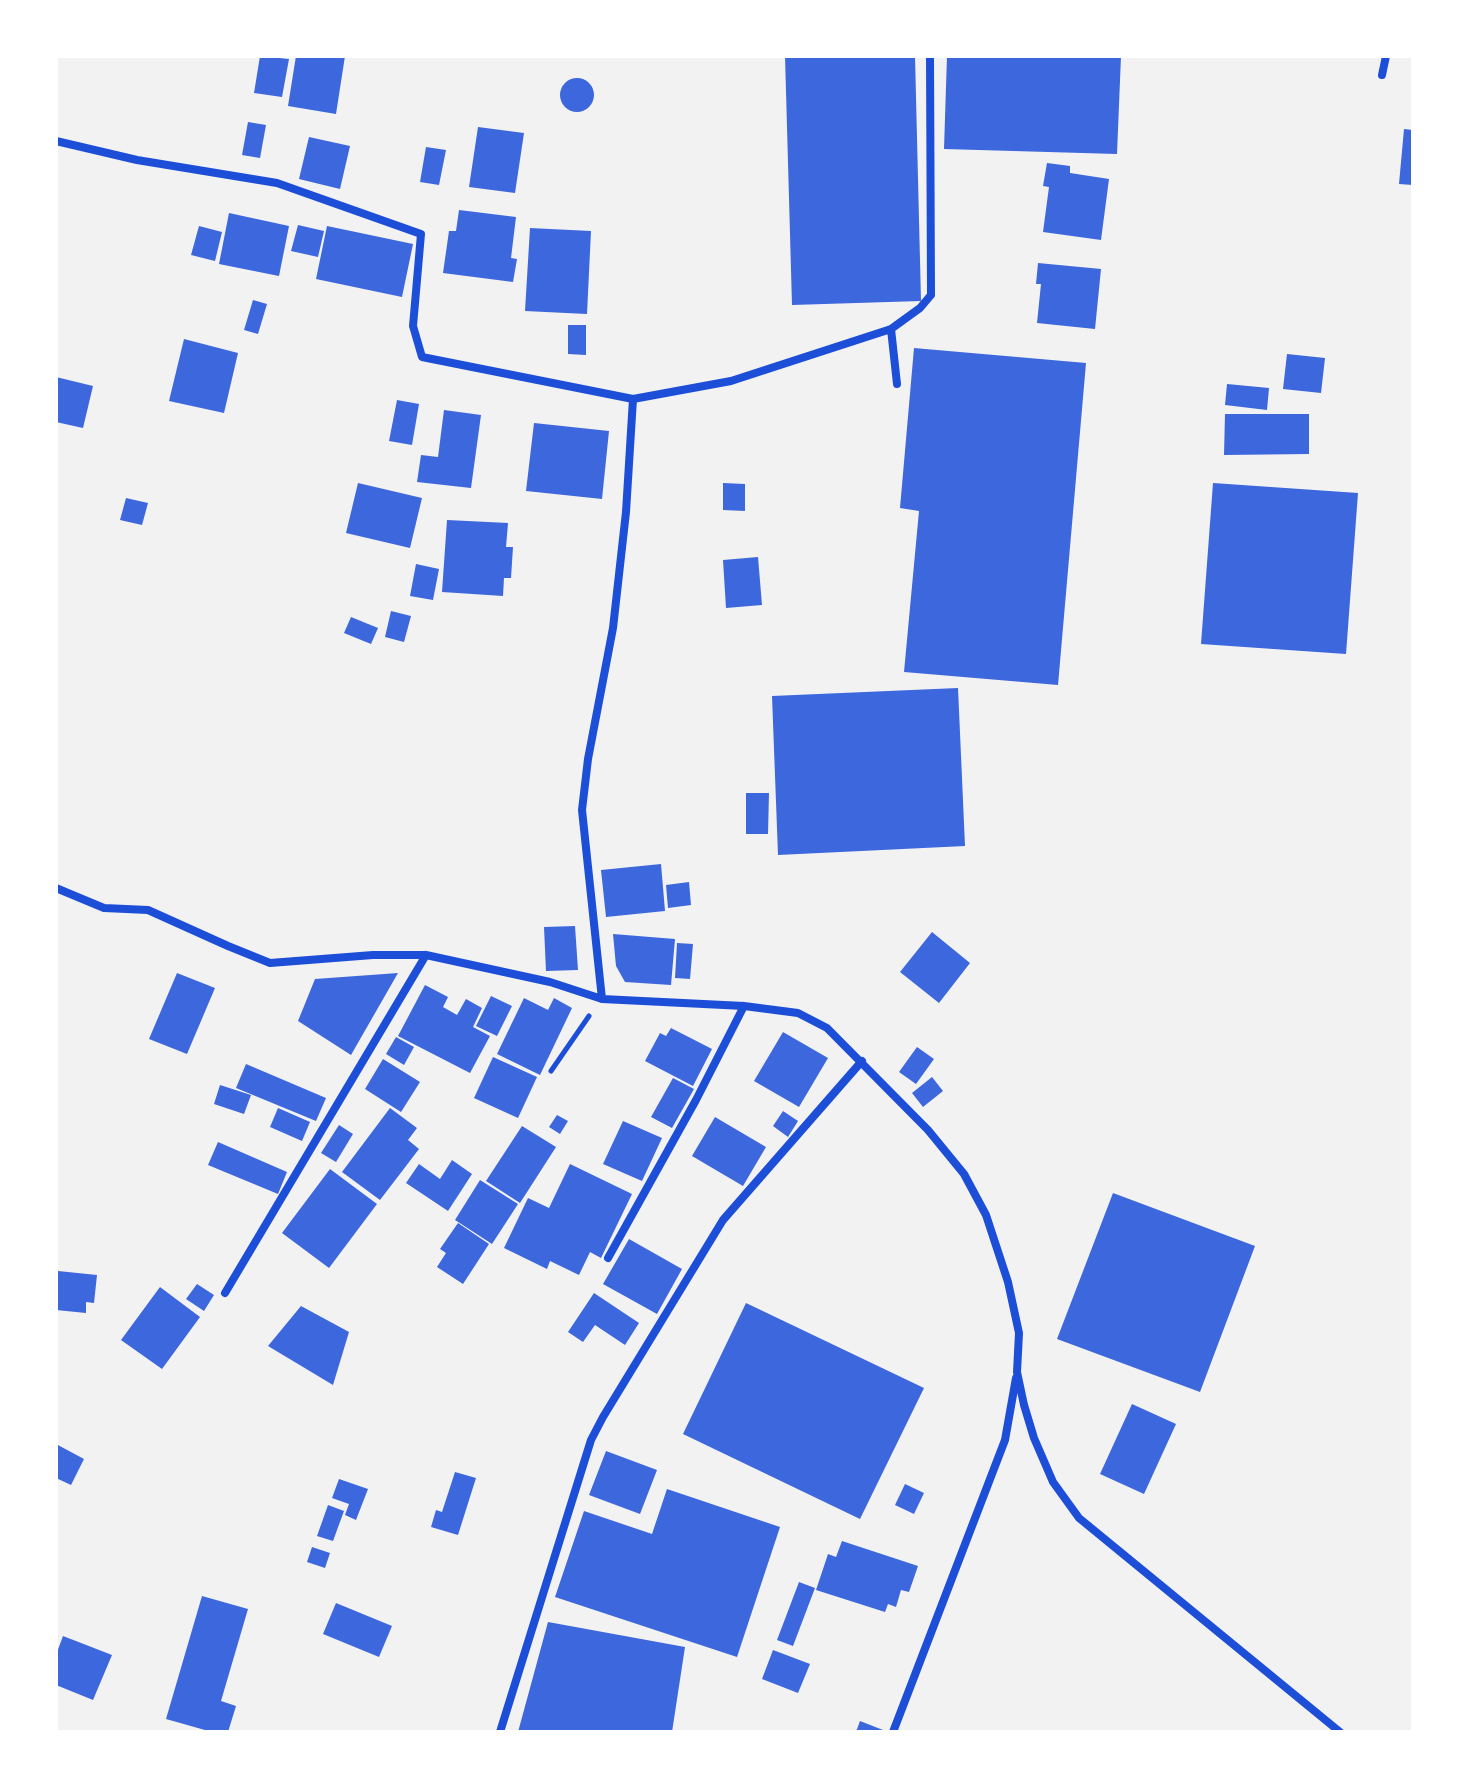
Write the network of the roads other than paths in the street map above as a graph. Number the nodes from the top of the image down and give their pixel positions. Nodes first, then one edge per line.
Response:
1 (930, 56) edge
2 (1386, 56) edge
3 (1382, 75) dead end
4 (56, 141) edge
5 (891, 329) junction
6 (897, 384) dead end
7 (633, 399) junction
8 (56, 888) edge
9 (426, 955) junction
10 (602, 999) junction
11 (744, 1006) junction
12 (862, 1061) junction
13 (608, 1258) dead end
14 (225, 1293) dead end
15 (1017, 1372) junction
16 (500, 1732) edge
17 (893, 1732) edge
18 (1340, 1732) edge

1 - 5 street
2 - 3 street
4 - 7 street
5 - 6 street
5 - 7 street
7 - 10 street
8 - 9 street
9 - 10 street
9 - 14 street
10 - 11 street
11 - 12 street
11 - 13 street
12 - 15 street
12 - 16 street
15 - 17 street
15 - 18 street

